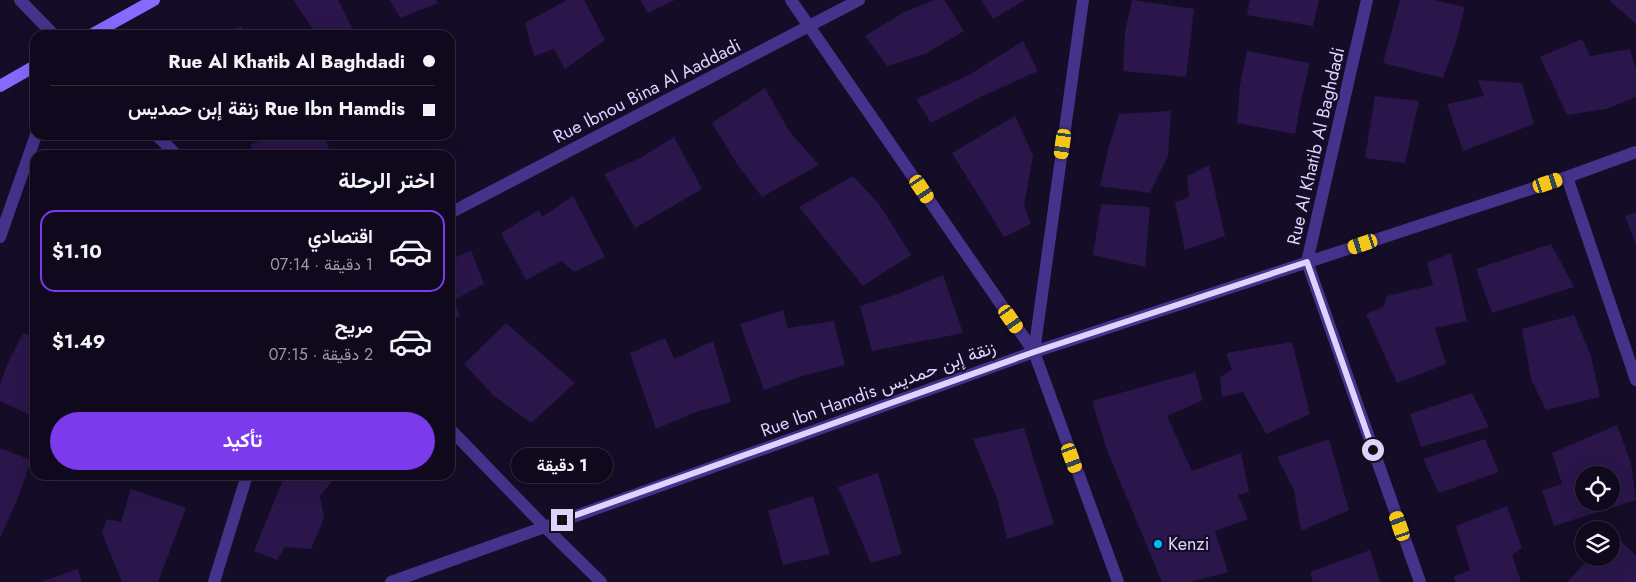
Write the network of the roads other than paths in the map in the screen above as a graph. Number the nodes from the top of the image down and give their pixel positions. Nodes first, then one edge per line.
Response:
1 (20, 0) edge
2 (154, 0) edge
3 (791, 0) edge
4 (859, 0) edge
5 (1084, 0) edge
6 (1367, 0) edge
7 (810, 27) junction
8 (49, 30) edge
9 (100, 30) edge
10 (30, 69) edge
11 (0, 86) edge
12 (161, 140) edge
13 (172, 150) edge
14 (30, 152) edge
15 (1636, 152) edge
16 (1567, 177) junction
17 (455, 210) edge
18 (0, 237) edge
19 (1307, 262) junction
20 (1034, 352) junction
21 (1636, 380) edge
22 (455, 434) edge
23 (245, 480) edge
24 (544, 527) junction
25 (214, 582) edge
26 (391, 582) edge
27 (601, 582) edge
28 (1118, 582) edge
29 (1420, 582) edge

1 - 8 street
2 - 9 main road
3 - 7 street
4 - 7 street, Rue Ibnou Bina Al Aaddadi
5 - 20 street
6 - 19 street, Rue Al Khatib Al Baghdadi
7 - 17 street, Rue Ibnou Bina Al Aaddadi
7 - 20 street
10 - 11 main road
12 - 13 street
14 - 18 street
15 - 16 street, Rue Ibn Hamdis زنقة إبن حمديس
16 - 19 street, Rue Ibn Hamdis زنقة إبن حمديس
16 - 21 street
19 - 20 street, Rue Ibn Hamdis زنقة إبن حمديس
19 - 29 street, Rue Al Khatib Al Baghdadi
20 - 24 street, Rue Ibn Hamdis زنقة إبن حمديس
20 - 28 street
22 - 24 street
23 - 25 street
24 - 26 street, Rue Ibn Hamdis زنقة إبن حمديس
24 - 27 street

